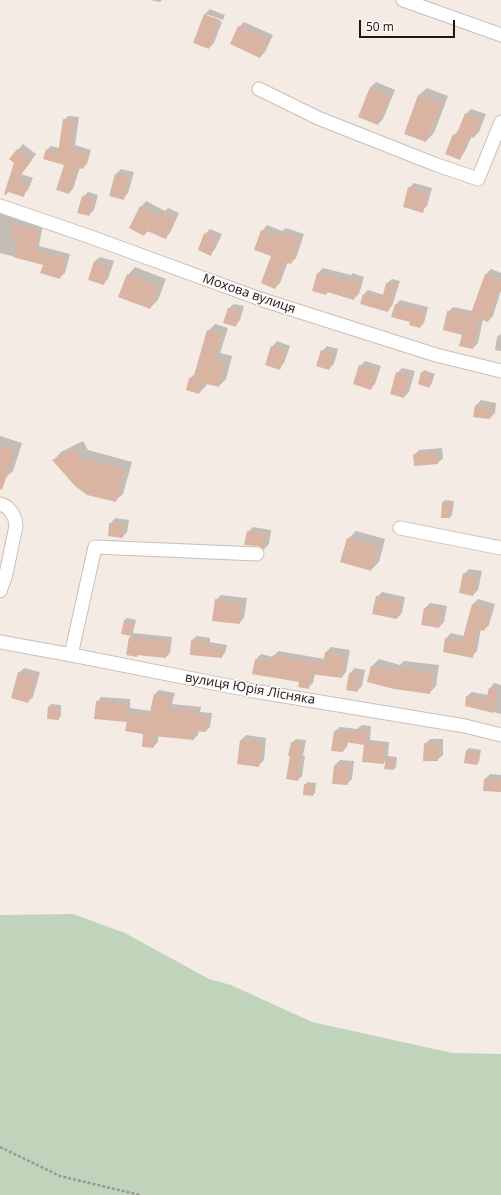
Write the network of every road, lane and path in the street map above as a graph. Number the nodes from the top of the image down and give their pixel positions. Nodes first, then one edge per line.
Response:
1 (403, 0) edge
2 (501, 35) edge
3 (259, 89) dead end
4 (501, 122) edge
5 (0, 206) edge
6 (501, 371) edge
7 (0, 504) edge
8 (400, 528) dead end
9 (501, 548) edge
10 (257, 554) dead end
11 (0, 591) edge
12 (0, 642) edge
13 (71, 655) junction
14 (501, 735) edge
15 (0, 1147) edge
16 (140, 1195) edge

1 - 2 street
3 - 4 street
5 - 6 street, Мохова вулиця
7 - 11 street
8 - 9 street
10 - 13 street
12 - 13 street, вулиця Юрія Лісняка
13 - 14 street, вулиця Юрія Лісняка
15 - 16 path

